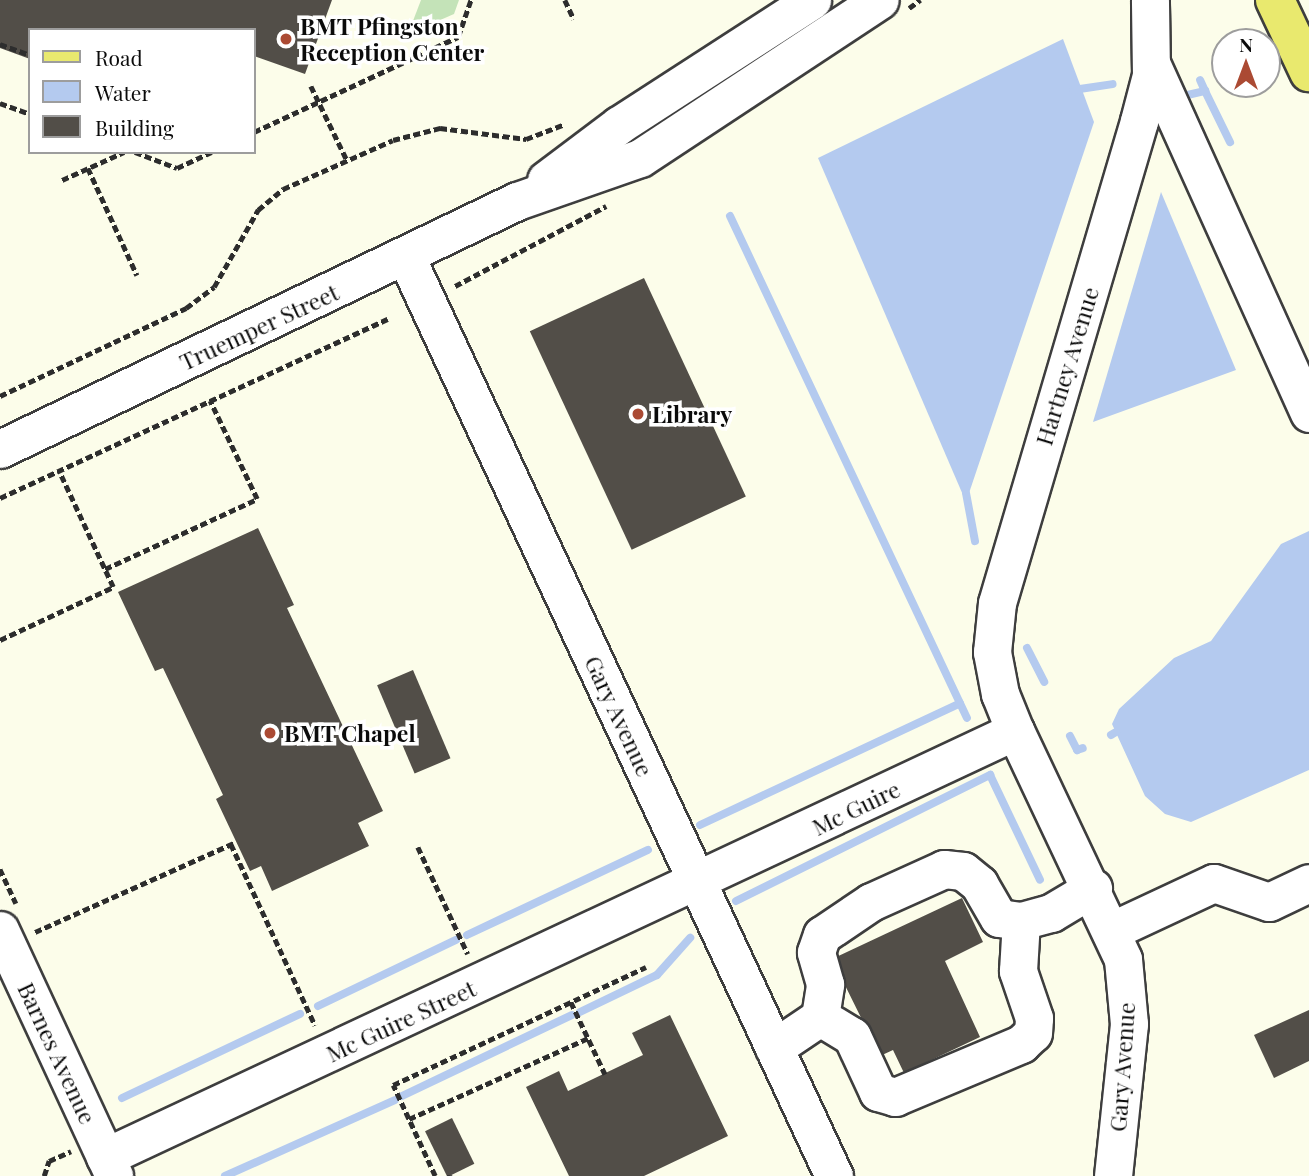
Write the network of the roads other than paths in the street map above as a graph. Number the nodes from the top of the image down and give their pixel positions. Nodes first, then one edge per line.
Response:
1 (812, 0) edge
2 (880, 0) edge
3 (1150, 0) edge
4 (1275, 0) edge
5 (1151, 63) junction
6 (1309, 72) edge
7 (517, 201) junction
8 (406, 257) junction
9 (1309, 414) edge
10 (0, 449) edge
11 (1015, 731) junction
12 (1309, 883) edge
13 (696, 884) junction
14 (1093, 888) junction
15 (1021, 921) junction
16 (1113, 930) junction
17 (15, 932) edge
18 (820, 1017) junction
19 (774, 1048) junction
20 (99, 1160) edge
21 (834, 1176) edge
22 (1113, 1176) edge

1 - 7 street, Truemper Street
2 - 7 street, Truemper Street
3 - 5 street, Hartney Avenue
4 - 6 main road
5 - 9 street
5 - 11 street, Hartney Avenue
7 - 8 street, Truemper Street
8 - 10 street, Truemper Street
8 - 13 street, Gary Avenue
11 - 13 street, Mc Guire
11 - 14 street, Gary Avenue
12 - 16 street
13 - 19 street, Gary Avenue
13 - 20 street, Mc Guire Street
14 - 15 street
14 - 16 street, Gary Avenue
15 - 18 street
15 - 18 street
16 - 22 street, Gary Avenue
17 - 20 street, Barnes Avenue
18 - 19 street
19 - 21 street, Gary Avenue

